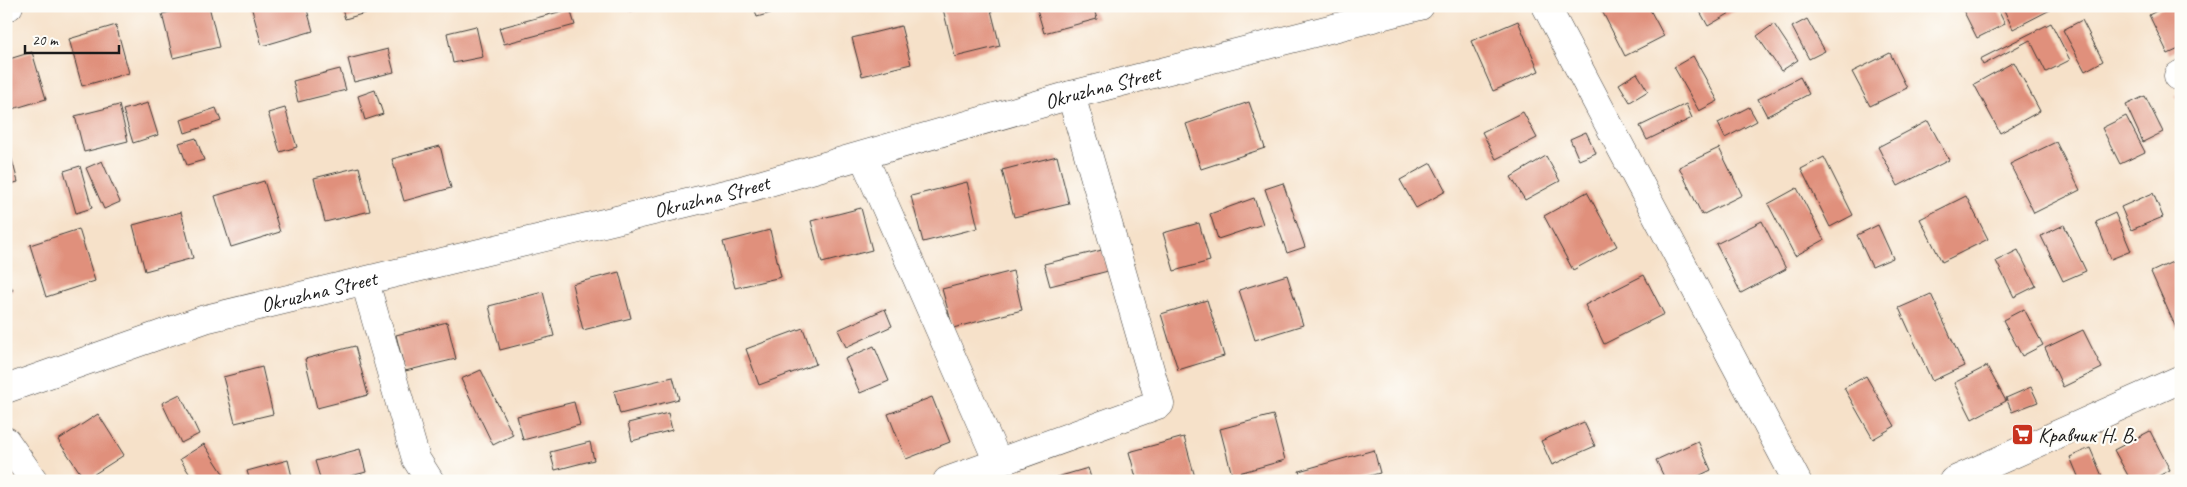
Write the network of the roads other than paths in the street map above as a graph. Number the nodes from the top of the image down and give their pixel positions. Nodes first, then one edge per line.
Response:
1 (1420, 6) edge
2 (1546, 6) edge
3 (1071, 96) junction
4 (863, 156) junction
5 (365, 282) junction
6 (2181, 379) edge
7 (6, 389) edge
8 (6, 440) edge
9 (998, 462) junction
10 (34, 481) edge
11 (430, 481) edge
12 (947, 481) edge
13 (1797, 481) edge
14 (1953, 481) edge

1 - 3 street, Okruzhna Street
2 - 13 street
3 - 4 street, Okruzhna Street
3 - 9 street
4 - 5 street, Okruzhna Street
4 - 9 street
5 - 7 street, Okruzhna Street
5 - 11 street
6 - 14 street
8 - 10 street
9 - 12 street

